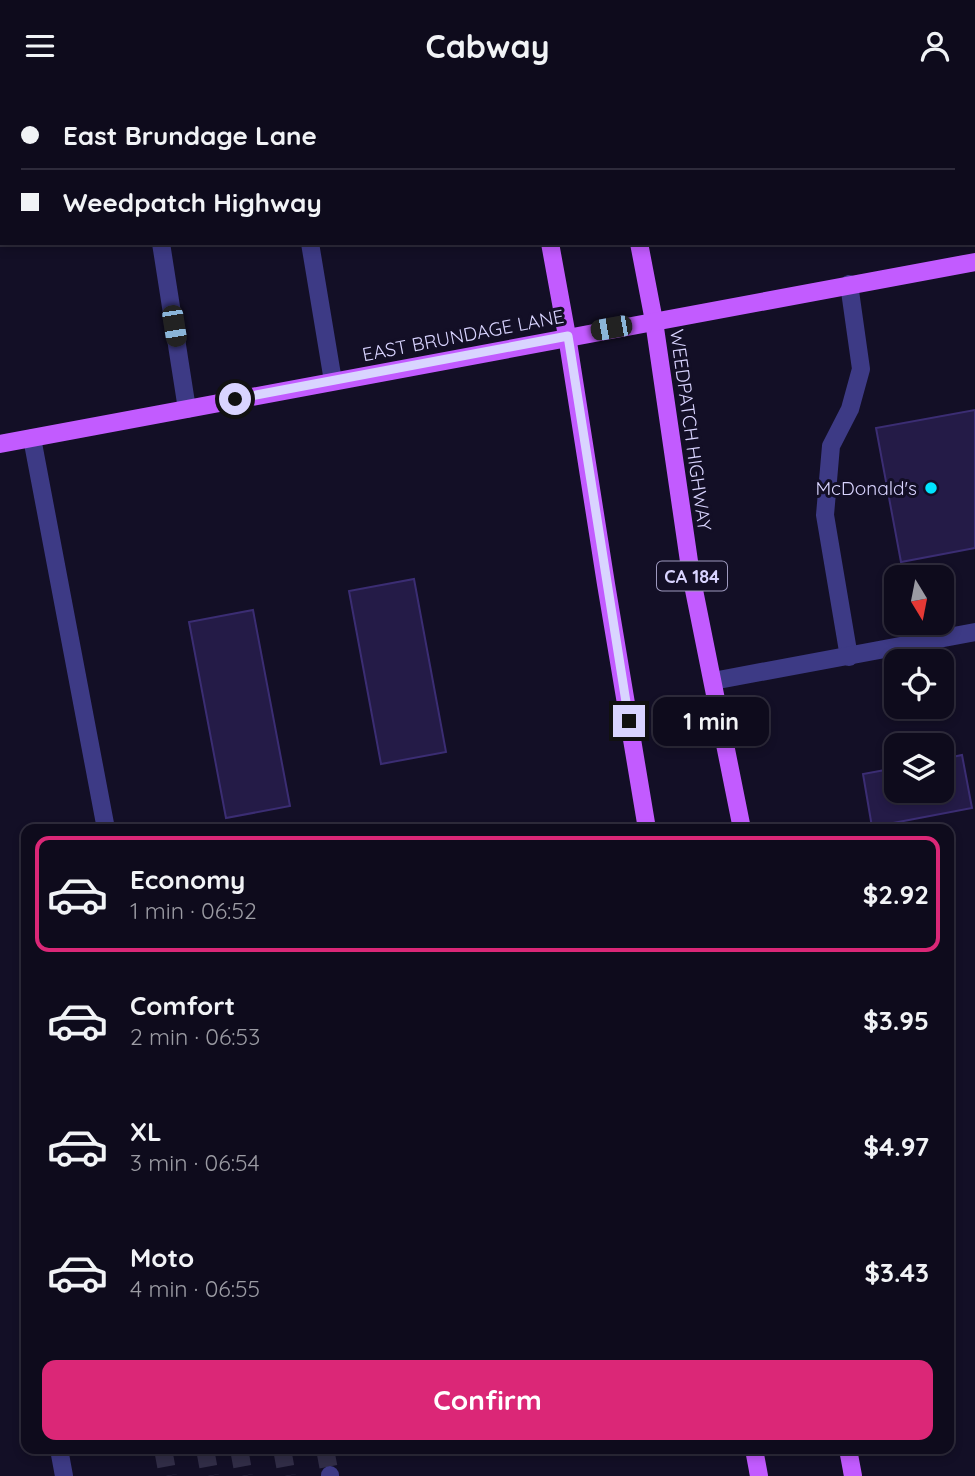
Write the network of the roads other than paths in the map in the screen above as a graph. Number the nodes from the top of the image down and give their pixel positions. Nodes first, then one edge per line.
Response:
1 (161, 245) edge
2 (310, 245) edge
3 (550, 245) edge
4 (639, 245) edge
5 (975, 262) edge
6 (849, 285) junction
7 (654, 321) junction
8 (568, 336) junction
9 (333, 381) junction
10 (187, 409) junction
11 (32, 438) junction
12 (0, 444) edge
13 (975, 632) edge
14 (849, 656) junction
15 (713, 681) junction
16 (105, 824) edge
17 (646, 824) edge
18 (741, 824) edge
19 (60, 1454) edge
20 (755, 1454) edge
21 (849, 1454) edge
22 (64, 1476) edge
23 (759, 1476) edge
24 (853, 1476) edge

1 - 10 lane
2 - 9 lane
3 - 8 main road
4 - 7 main road, WEEDPATCH HIGHWAY / CA 184
5 - 6 main road, EAST BRUNDAGE LANE
6 - 7 main road, EAST BRUNDAGE LANE
6 - 14 lane
7 - 8 main road, EAST BRUNDAGE LANE
7 - 15 main road, WEEDPATCH HIGHWAY / CA 184
8 - 9 main road, EAST BRUNDAGE LANE
8 - 17 main road
9 - 10 main road, EAST BRUNDAGE LANE
10 - 11 main road, EAST BRUNDAGE LANE
11 - 12 main road, EAST BRUNDAGE LANE
11 - 16 lane
13 - 14 lane
14 - 15 lane
15 - 18 main road, WEEDPATCH HIGHWAY / CA 184
19 - 22 lane
20 - 23 main road
21 - 24 main road

